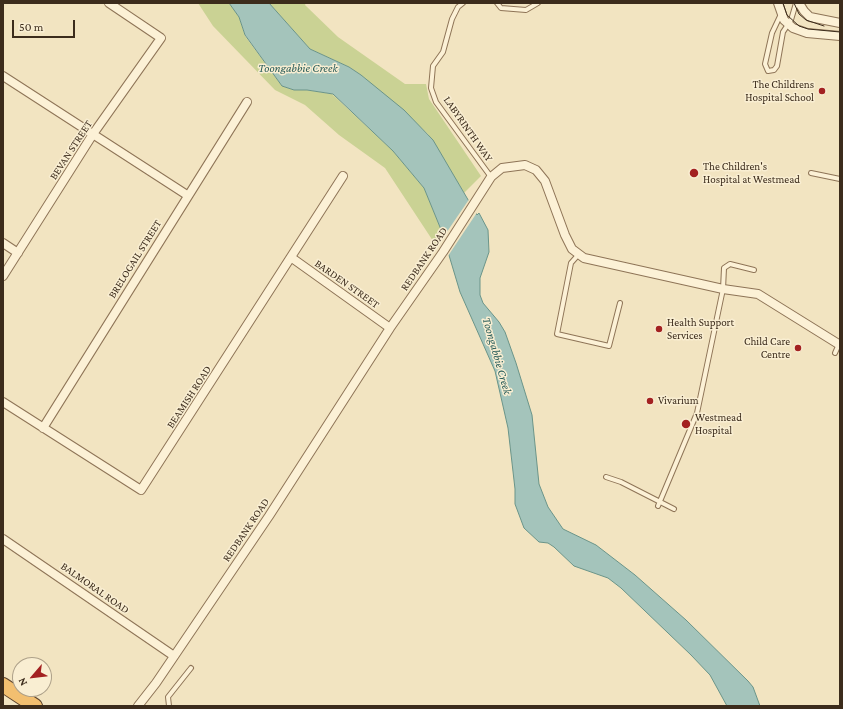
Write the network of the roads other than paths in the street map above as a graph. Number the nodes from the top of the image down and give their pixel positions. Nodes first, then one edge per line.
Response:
1 (109, 3) edge
2 (463, 3) edge
3 (497, 3) edge
4 (538, 3) edge
5 (778, 3) edge
6 (796, 3) edge
7 (799, 3) edge
8 (781, 14) junction
9 (840, 23) edge
10 (788, 25) junction
11 (840, 36) edge
12 (3, 76) edge
13 (247, 102) dead end
14 (93, 134) junction
15 (811, 173) dead end
16 (342, 176) dead end
17 (491, 177) junction
18 (840, 179) edge
19 (187, 195) junction
20 (3, 243) edge
21 (18, 253) junction
22 (579, 254) junction
23 (292, 258) junction
24 (754, 270) dead end
25 (3, 276) edge
26 (723, 288) junction
27 (620, 303) dead end
28 (390, 328) junction
29 (839, 344) edge
30 (835, 353) dead end
31 (3, 402) edge
32 (43, 428) junction
33 (606, 477) dead end
34 (659, 504) junction
35 (674, 509) dead end
36 (3, 539) edge
37 (174, 656) junction
38 (191, 668) dead end
39 (3, 685) edge
40 (34, 706) edge
41 (138, 706) edge
42 (169, 706) edge

1 - 14 street, BEVAN STREET
2 - 17 lane, LABYRINTH WAY
3 - 4 lane
5 - 8 street
6 - 10 lane
7 - 9 street
8 - 10 street
8 - 10 lane
10 - 11 street
12 - 14 street
13 - 19 street, BRELOGAIL STREET
14 - 19 street
14 - 21 street, BEVAN STREET
15 - 18 lane
16 - 23 street, BEAMISH ROAD
17 - 22 street, REDBANK ROAD
17 - 28 street, REDBANK ROAD
19 - 32 street, BRELOGAIL STREET
20 - 21 street
21 - 25 street, BEVAN STREET
22 - 26 street
22 - 27 lane
23 - 28 street, BARDEN STREET
23 - 32 street, BEAMISH ROAD
24 - 26 lane
26 - 29 street
26 - 34 lane
28 - 37 street, REDBANK ROAD
29 - 30 lane
31 - 32 street, BEAMISH ROAD
33 - 34 lane
34 - 35 lane
36 - 37 street, BALMORAL ROAD
37 - 41 street, REDBANK ROAD
38 - 42 lane
39 - 40 highway

